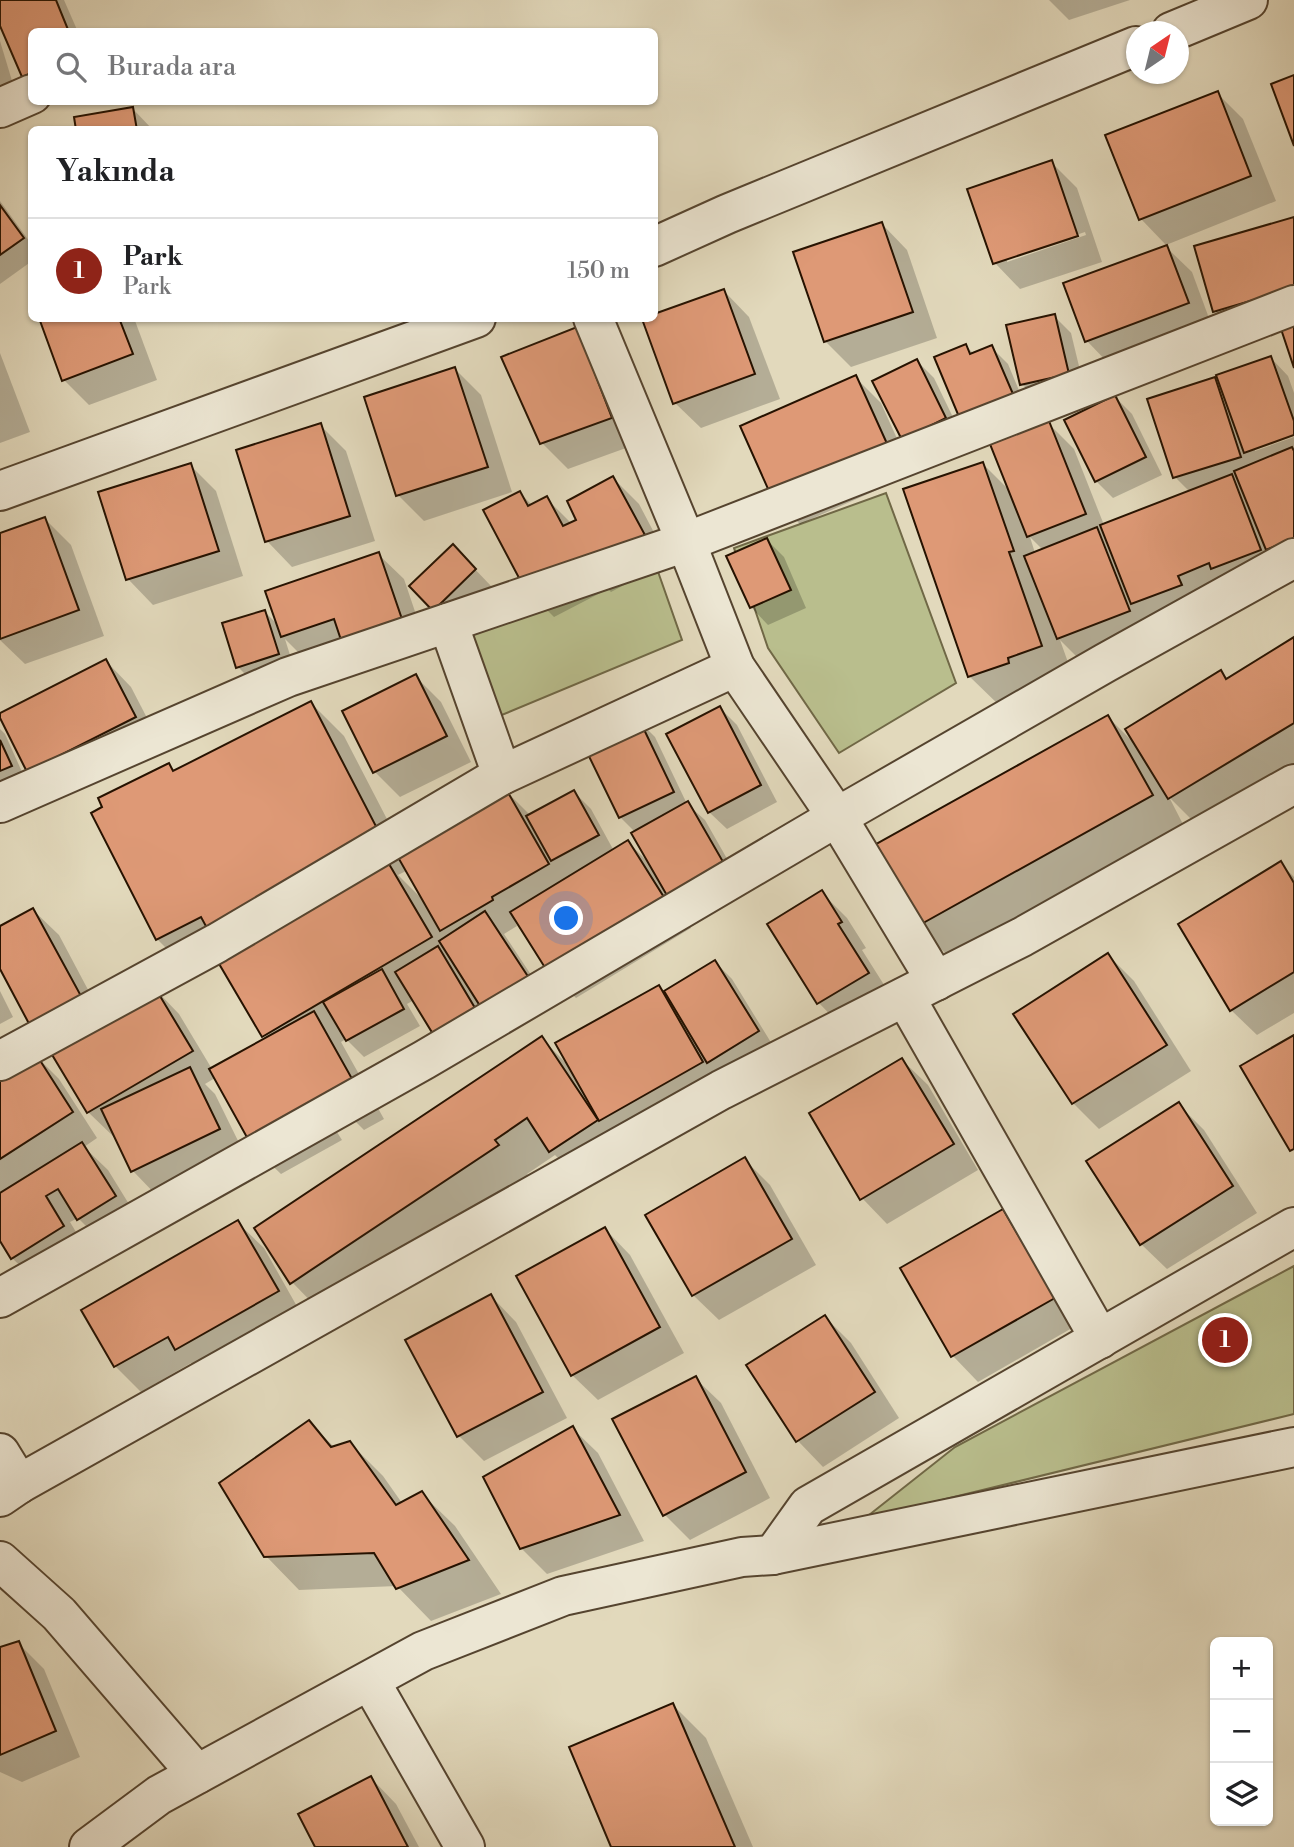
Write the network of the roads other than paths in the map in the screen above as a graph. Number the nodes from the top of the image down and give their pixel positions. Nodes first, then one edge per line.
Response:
1 (1248, 0) edge
2 (1189, 25) edge
3 (1126, 50) edge
4 (28, 96) edge
5 (0, 108) edge
6 (658, 245) edge
7 (1294, 305) edge
8 (465, 322) edge
9 (595, 322) edge
10 (0, 491) edge
11 (686, 542) junction
12 (1294, 558) edge
13 (448, 623) junction
14 (735, 667) junction
15 (502, 775) junction
16 (1294, 784) edge
17 (0, 803) edge
18 (837, 817) junction
19 (920, 989) junction
20 (0, 1061) edge
21 (1294, 1227) edge
22 (0, 1298) edge
23 (1100, 1339) junction
24 (1294, 1447) edge
25 (6, 1478) edge
26 (773, 1555) junction
27 (0, 1561) edge
28 (370, 1681) junction
29 (197, 1774) junction
30 (89, 1847) edge
31 (465, 1847) edge

1 - 2 street
3 - 6 street
4 - 5 street
7 - 11 street
8 - 10 street
9 - 11 street
11 - 13 street
11 - 14 street
12 - 18 street
13 - 15 street
13 - 17 street
14 - 15 street
14 - 18 street
15 - 20 street
16 - 19 street
18 - 19 street
18 - 22 street
19 - 23 street
19 - 25 street
21 - 23 street
23 - 26 street
24 - 26 street
26 - 28 street
27 - 29 street
28 - 29 street
28 - 31 street
29 - 30 street

